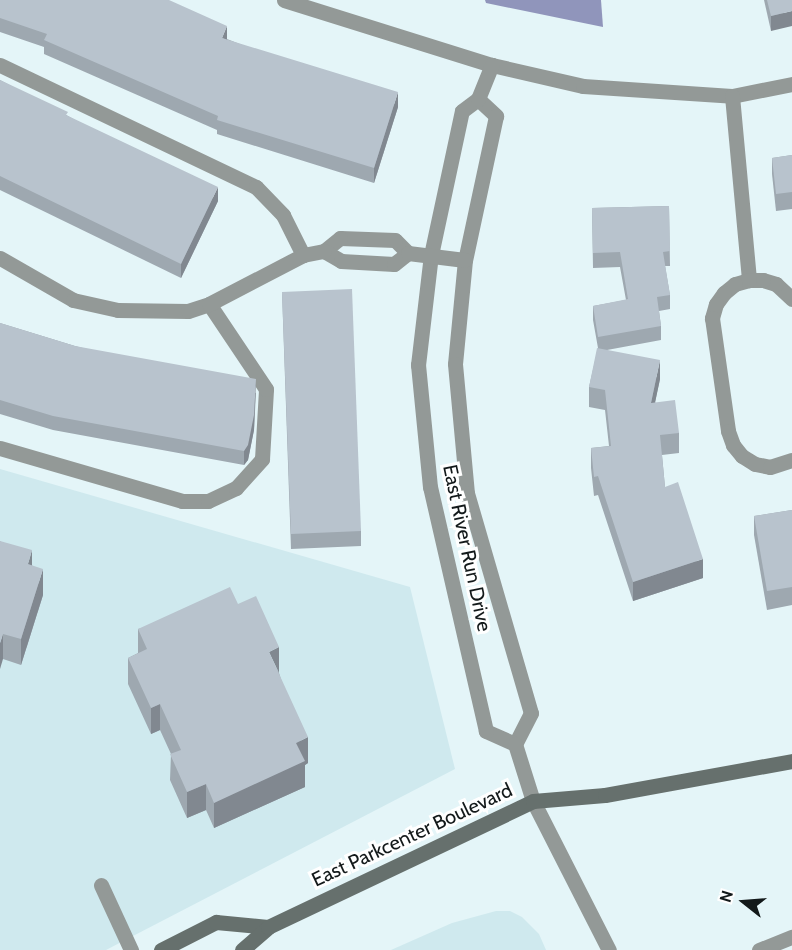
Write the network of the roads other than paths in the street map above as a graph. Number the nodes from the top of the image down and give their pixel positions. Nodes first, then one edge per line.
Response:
1 (284, 0) edge
2 (0, 65) edge
3 (492, 65) junction
4 (792, 84) edge
5 (732, 96) junction
6 (478, 99) junction
7 (324, 251) junction
8 (408, 254) junction
9 (303, 255) junction
10 (431, 255) junction
11 (0, 258) edge
12 (465, 260) junction
13 (749, 280) junction
14 (792, 299) edge
15 (209, 304) junction
16 (0, 448) edge
17 (792, 460) edge
18 (515, 744) junction
19 (792, 761) edge
20 (533, 801) junction
21 (101, 885) dead end
22 (267, 927) junction
23 (792, 937) edge
24 (131, 950) edge
25 (160, 950) edge
26 (242, 950) edge
27 (609, 950) edge
28 (759, 950) edge

1 - 3 street
2 - 9 street
3 - 5 street
3 - 6 street, East River Run Drive
4 - 5 street
5 - 13 street
6 - 10 street, East River Run Drive
6 - 12 street, East River Run Drive
7 - 8 street
7 - 8 street
7 - 9 street
8 - 10 street
9 - 15 street
10 - 12 street
10 - 18 street, East River Run Drive
11 - 15 street
12 - 18 street, East River Run Drive
13 - 14 street
13 - 17 street
15 - 16 street
18 - 20 street
19 - 20 main road, East Parkcenter Boulevard
20 - 22 main road, East Parkcenter Boulevard
20 - 27 street
21 - 24 street
22 - 25 main road
22 - 26 main road, East Parkcenter Boulevard
23 - 28 street

